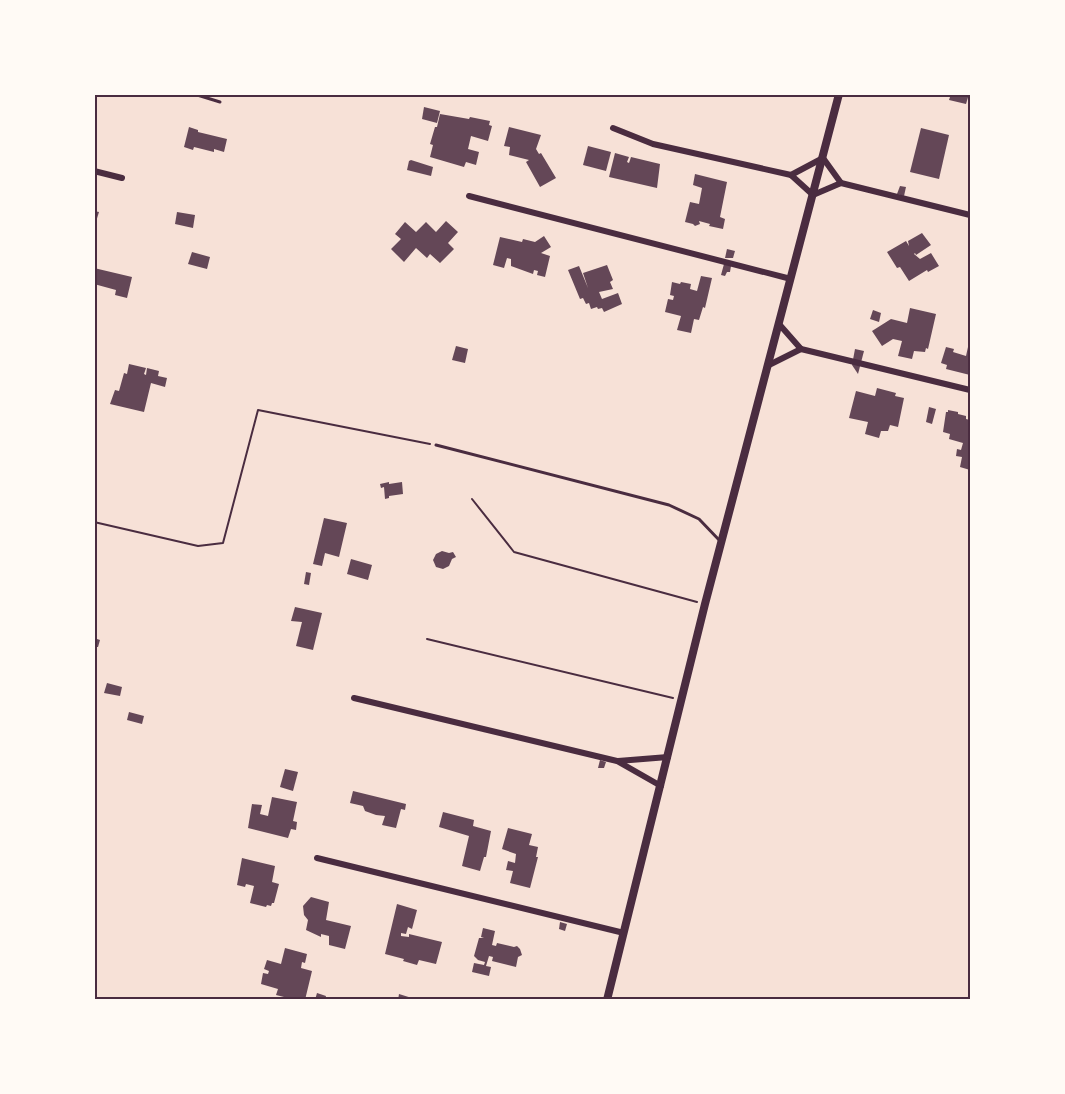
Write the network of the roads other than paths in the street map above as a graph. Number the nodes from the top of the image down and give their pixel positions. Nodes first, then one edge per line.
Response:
1 (194, 94) edge
2 (839, 94) edge
3 (220, 102) dead end
4 (613, 128) dead end
5 (823, 158) junction
6 (94, 171) edge
7 (791, 176) junction
8 (122, 178) dead end
9 (841, 183) junction
10 (469, 195) dead end
11 (813, 195) junction
12 (970, 215) edge
13 (791, 279) junction
14 (779, 324) junction
15 (801, 349) junction
16 (768, 365) junction
17 (970, 390) edge
18 (436, 446) road end
19 (722, 543) junction
20 (354, 698) dead end
21 (668, 758) junction
22 (617, 761) junction
23 (661, 786) junction
24 (317, 858) dead end
25 (624, 933) junction
26 (607, 999) edge

1 - 3 lane
2 - 5 street
4 - 7 street
5 - 7 street
5 - 9 street
5 - 11 street
6 - 8 street
7 - 11 street
9 - 11 street
9 - 12 street
10 - 13 street
11 - 13 street
13 - 14 street
14 - 15 street
14 - 16 street
15 - 16 street
15 - 17 street
16 - 19 street
18 - 19 lane
19 - 21 street
20 - 22 street
21 - 22 street
21 - 23 street
22 - 23 street
23 - 25 street
24 - 25 street
25 - 26 street

